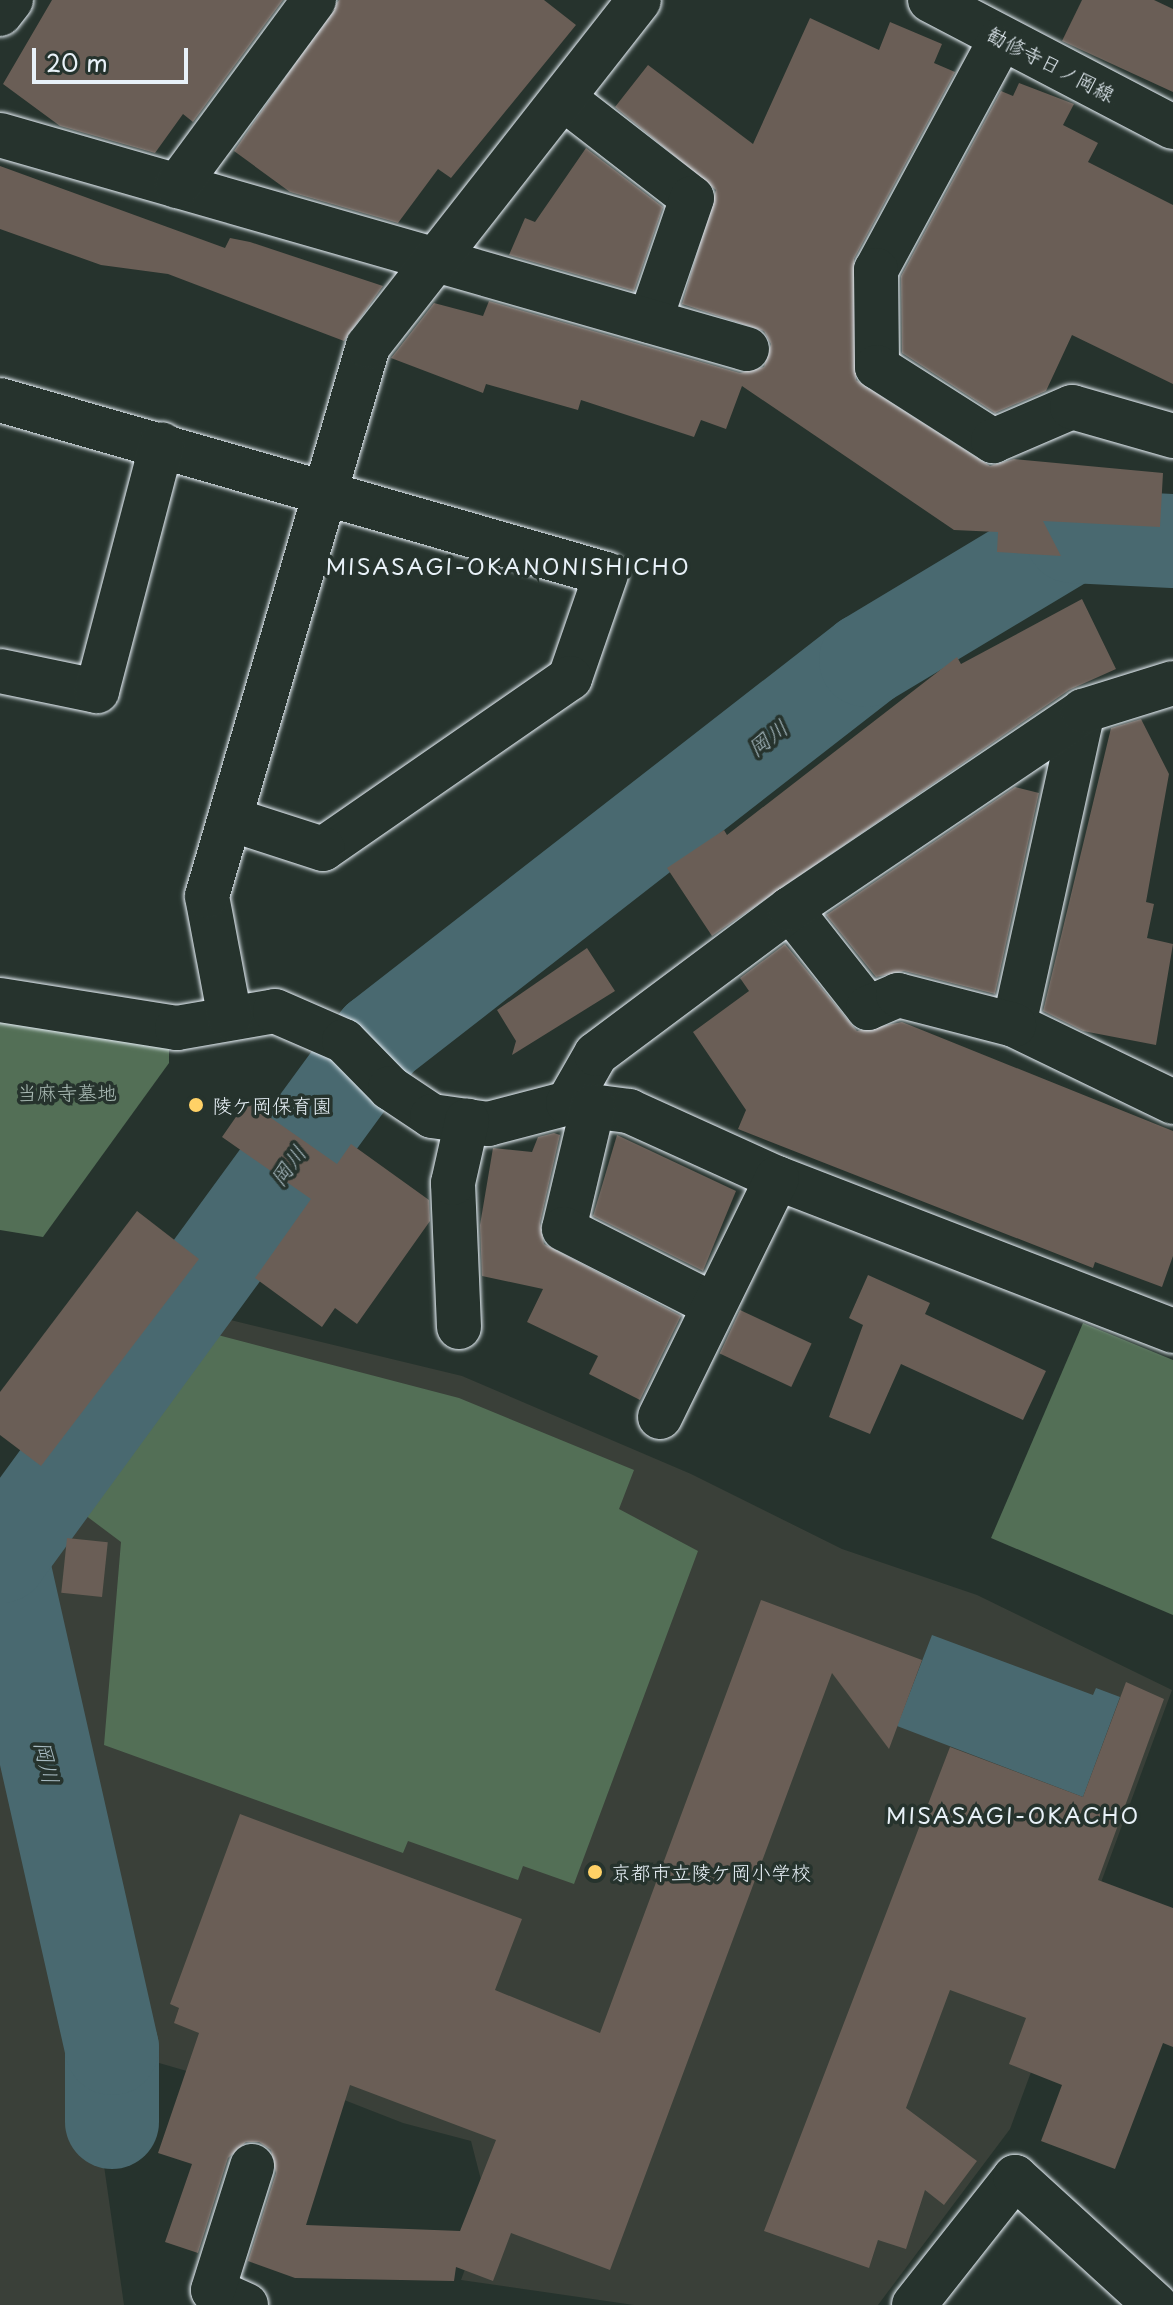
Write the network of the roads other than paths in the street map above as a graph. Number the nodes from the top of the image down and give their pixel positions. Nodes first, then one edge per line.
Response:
1 (11, 0) edge
2 (314, 0) edge
3 (639, 0) edge
4 (930, 0) edge
5 (0, 14) edge
6 (1001, 39) junction
7 (563, 98) junction
8 (1173, 127) edge
9 (0, 135) edge
10 (177, 186) junction
11 (436, 259) junction
12 (650, 321) junction
13 (747, 349) dead end
14 (0, 400) edge
15 (1173, 436) edge
16 (162, 444) junction
17 (326, 489) junction
18 (0, 671) edge
19 (1173, 683) edge
20 (1083, 711) junction
21 (230, 819) junction
22 (790, 909) junction
23 (0, 1000) edge
24 (230, 1018) junction
25 (1014, 1025) junction
26 (1173, 1102) edge
27 (581, 1105) junction
28 (467, 1121) junction
29 (777, 1178) junction
30 (714, 1305) junction
31 (1171, 1326) edge
32 (459, 1327) dead end
33 (660, 1417) dead end
34 (252, 2166) dead end
35 (246, 2305) edge
36 (914, 2305) edge
37 (1155, 2305) edge

1 - 5 street
2 - 10 street
3 - 7 street
4 - 6 street, 勧修寺日ノ岡線
6 - 8 street, 勧修寺日ノ岡線
6 - 15 street
7 - 11 street
7 - 12 street
9 - 10 street
10 - 11 street
11 - 12 street
11 - 17 street
12 - 13 street
14 - 16 street
16 - 17 street
16 - 18 street
17 - 21 street
17 - 21 street
19 - 20 street
20 - 22 street
20 - 25 street
21 - 24 street
22 - 25 street
22 - 27 street
23 - 24 street
24 - 28 street
25 - 26 street
27 - 28 street
27 - 29 street
27 - 30 street
28 - 32 street
29 - 30 street
29 - 31 street
30 - 33 street
34 - 35 street
36 - 37 street

